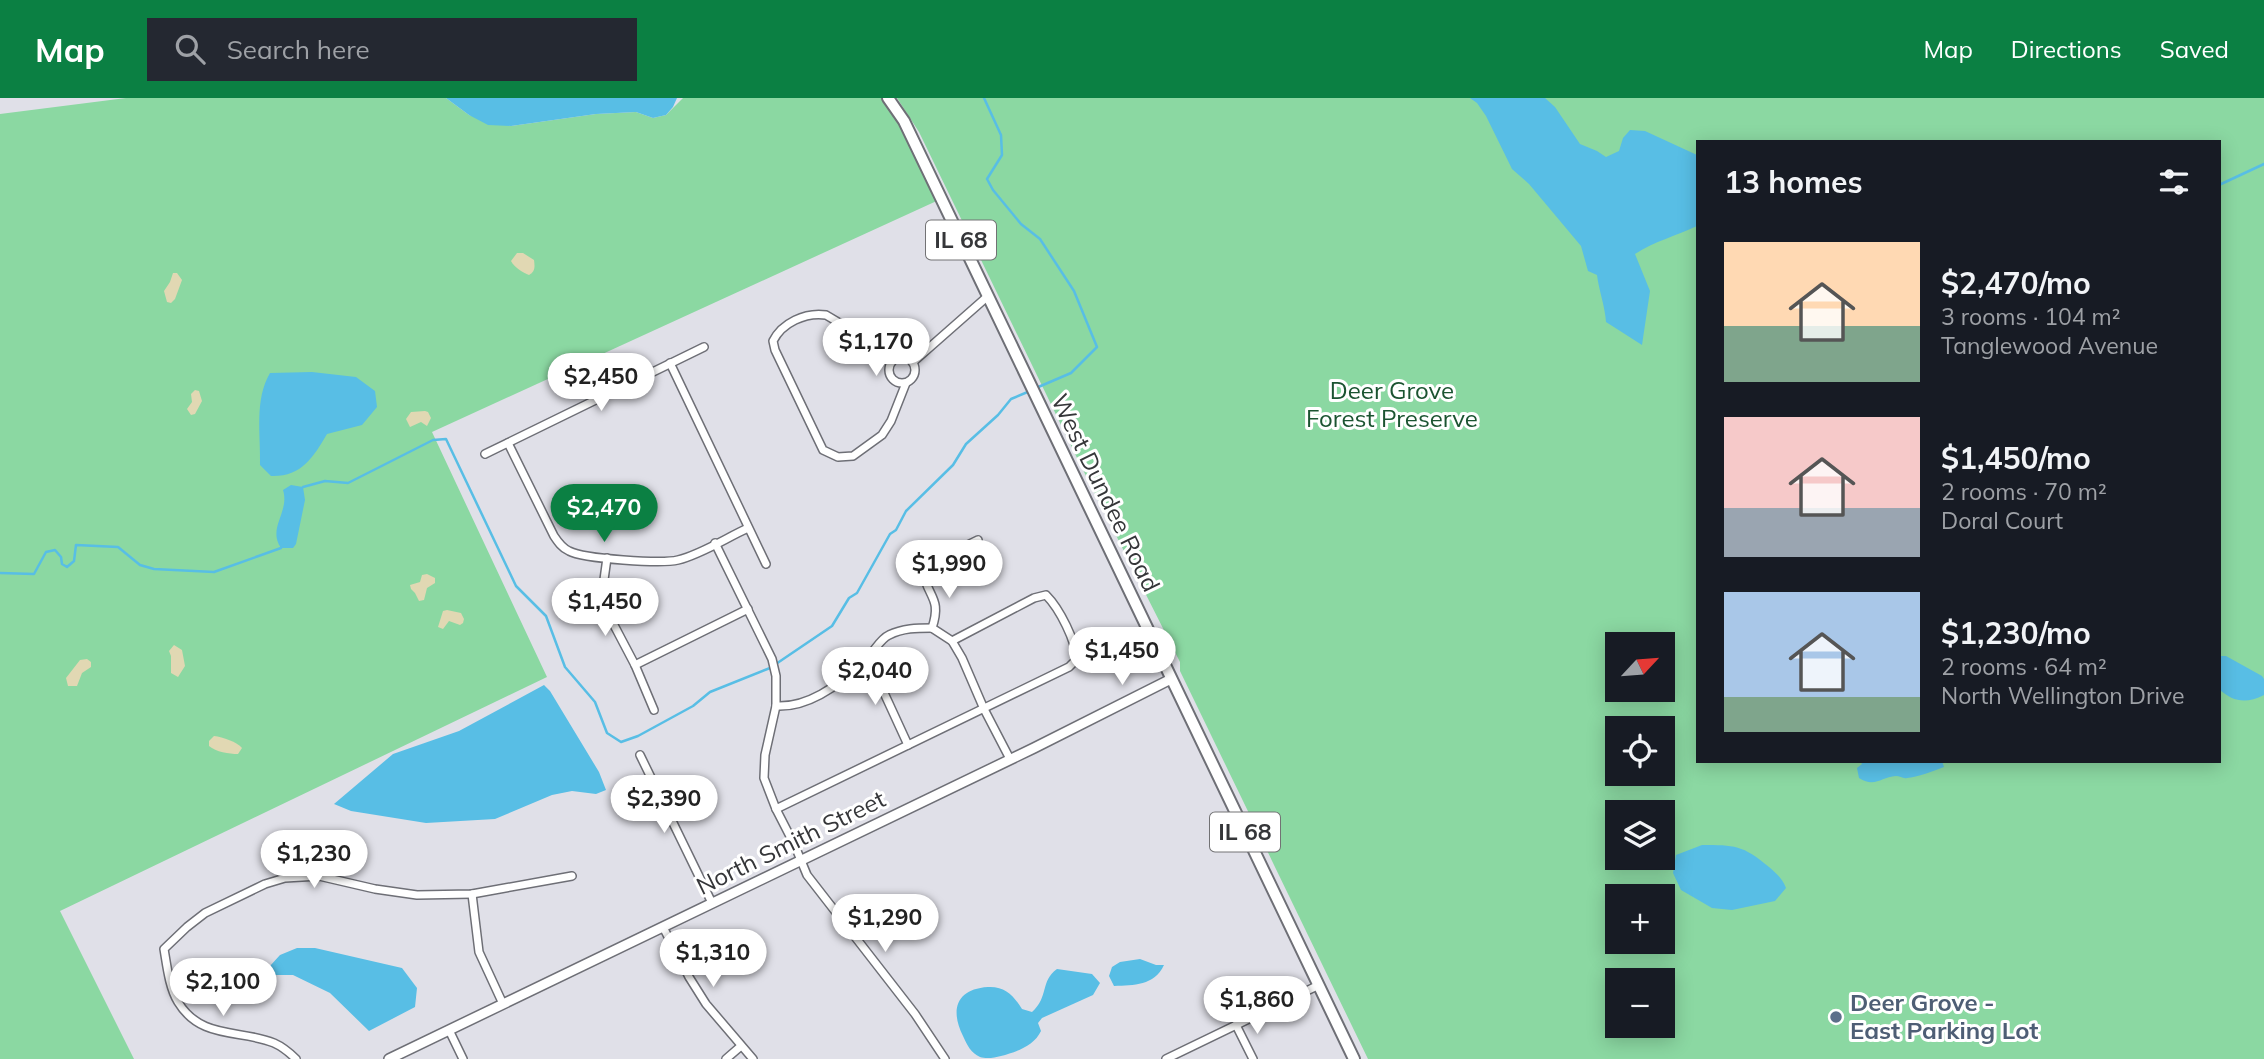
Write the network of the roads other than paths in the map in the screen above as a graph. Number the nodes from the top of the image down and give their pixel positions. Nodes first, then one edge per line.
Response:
1 (888, 98) edge
2 (988, 296) junction
3 (704, 347) dead end
4 (897, 358) junction
5 (913, 362) junction
6 (670, 363) junction
7 (906, 383) junction
8 (509, 443) junction
9 (485, 454) dead end
10 (748, 528) junction
11 (978, 540) dead end
12 (715, 543) junction
13 (607, 558) junction
14 (766, 564) dead end
15 (748, 609) junction
16 (932, 628) junction
17 (952, 641) junction
18 (867, 658) junction
19 (635, 665) junction
20 (1171, 679) junction
21 (776, 706) junction
22 (984, 709) junction
23 (654, 710) dead end
24 (908, 745) junction
25 (640, 755) dead end
26 (1010, 759) junction
27 (776, 809) junction
28 (801, 860) junction
29 (572, 876) dead end
30 (472, 894) junction
31 (712, 903) junction
32 (663, 927) junction
33 (1319, 985) junction
34 (503, 1004) junction
35 (1236, 1025) junction
36 (449, 1030) junction
37 (741, 1046) junction
38 (296, 1059) edge
39 (389, 1059) edge
40 (463, 1059) edge
41 (726, 1059) edge
42 (753, 1059) edge
43 (945, 1059) edge
44 (1167, 1059) edge
45 (1252, 1059) edge
46 (1354, 1059) edge

1 - 2 main road, West Dundee Road / IL 68
2 - 5 street
2 - 20 main road, West Dundee Road / IL 68
3 - 6 street
4 - 5 street
4 - 7 street
4 - 7 street
5 - 7 street
6 - 8 street
6 - 10 street
8 - 9 street
8 - 13 street
10 - 12 street
10 - 14 street
11 - 16 street
12 - 13 street
12 - 15 street
13 - 19 street
15 - 19 street
15 - 21 street
16 - 17 street
16 - 18 street
17 - 22 street
17 - 22 street
18 - 21 street
18 - 24 street
19 - 23 street
20 - 26 street, North Smith Street
20 - 33 main road, West Dundee Road / IL 68
21 - 27 street
22 - 24 street
22 - 26 street
24 - 27 street
25 - 31 street
26 - 28 street, North Smith Street
27 - 28 street
28 - 31 street, North Smith Street
28 - 43 street
29 - 30 street
30 - 34 street
30 - 38 street
31 - 32 street, North Smith Street
32 - 34 street, North Smith Street
32 - 37 street
33 - 35 street
33 - 46 main road, West Dundee Road / IL 68
34 - 36 street, North Smith Street
35 - 44 street
35 - 45 street
36 - 39 street, North Smith Street
36 - 40 street
37 - 41 street
37 - 42 street

